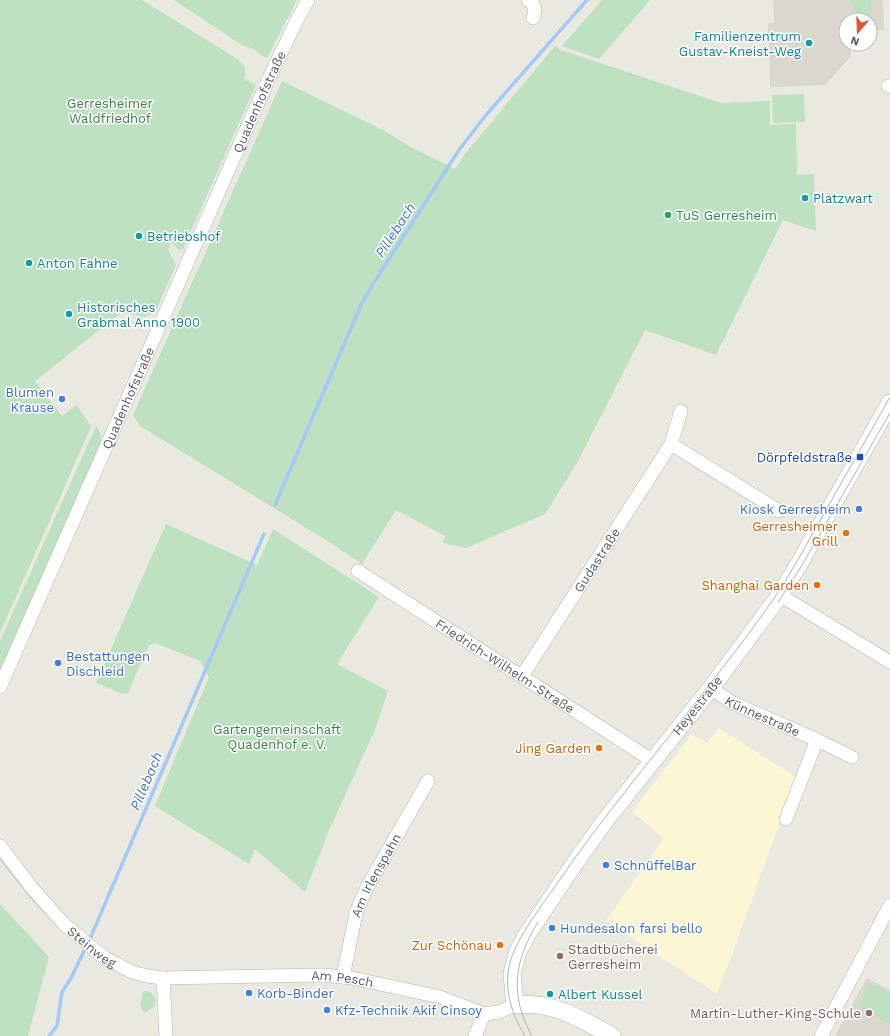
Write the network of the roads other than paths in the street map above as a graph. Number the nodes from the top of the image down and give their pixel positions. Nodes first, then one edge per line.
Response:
1 (308, 0) edge
2 (528, 0) edge
3 (533, 18) dead end
4 (890, 403) edge
5 (681, 411) dead end
6 (671, 444) junction
7 (779, 511) dead end
8 (358, 571) dead end
9 (780, 594) junction
10 (890, 662) edge
11 (522, 676) junction
12 (0, 687) edge
13 (711, 688) junction
14 (817, 740) junction
15 (852, 758) dead end
16 (653, 761) junction
17 (428, 781) dead end
18 (786, 819) dead end
19 (0, 846) edge
20 (890, 905) edge
21 (343, 977) junction
22 (163, 978) junction
23 (515, 1005) junction
24 (484, 1014) junction
25 (166, 1036) edge
26 (475, 1036) edge
27 (612, 1036) edge
28 (821, 1036) edge

1 - 12 street, Quadenhofstraße
2 - 3 street
4 - 9 street, Heyestraße
5 - 6 street, Gudastraße
6 - 7 street
6 - 11 street, Gudastraße
8 - 11 street, Friedrich-Wilhelm-Straße
9 - 10 street
9 - 13 street, Heyestraße
11 - 16 street, Friedrich-Wilhelm-Straße
13 - 14 street, Künnestraße
13 - 16 street, Heyestraße
14 - 15 street, Künnestraße
14 - 18 street, Künnestraße
16 - 23 street, Heyestraße
17 - 21 street, Am Irlenspahn
19 - 22 street, Steinweg
20 - 28 street
21 - 22 street, Am Pesch
21 - 24 street, Am Pesch
22 - 25 street
23 - 24 street
23 - 27 street
24 - 26 street

